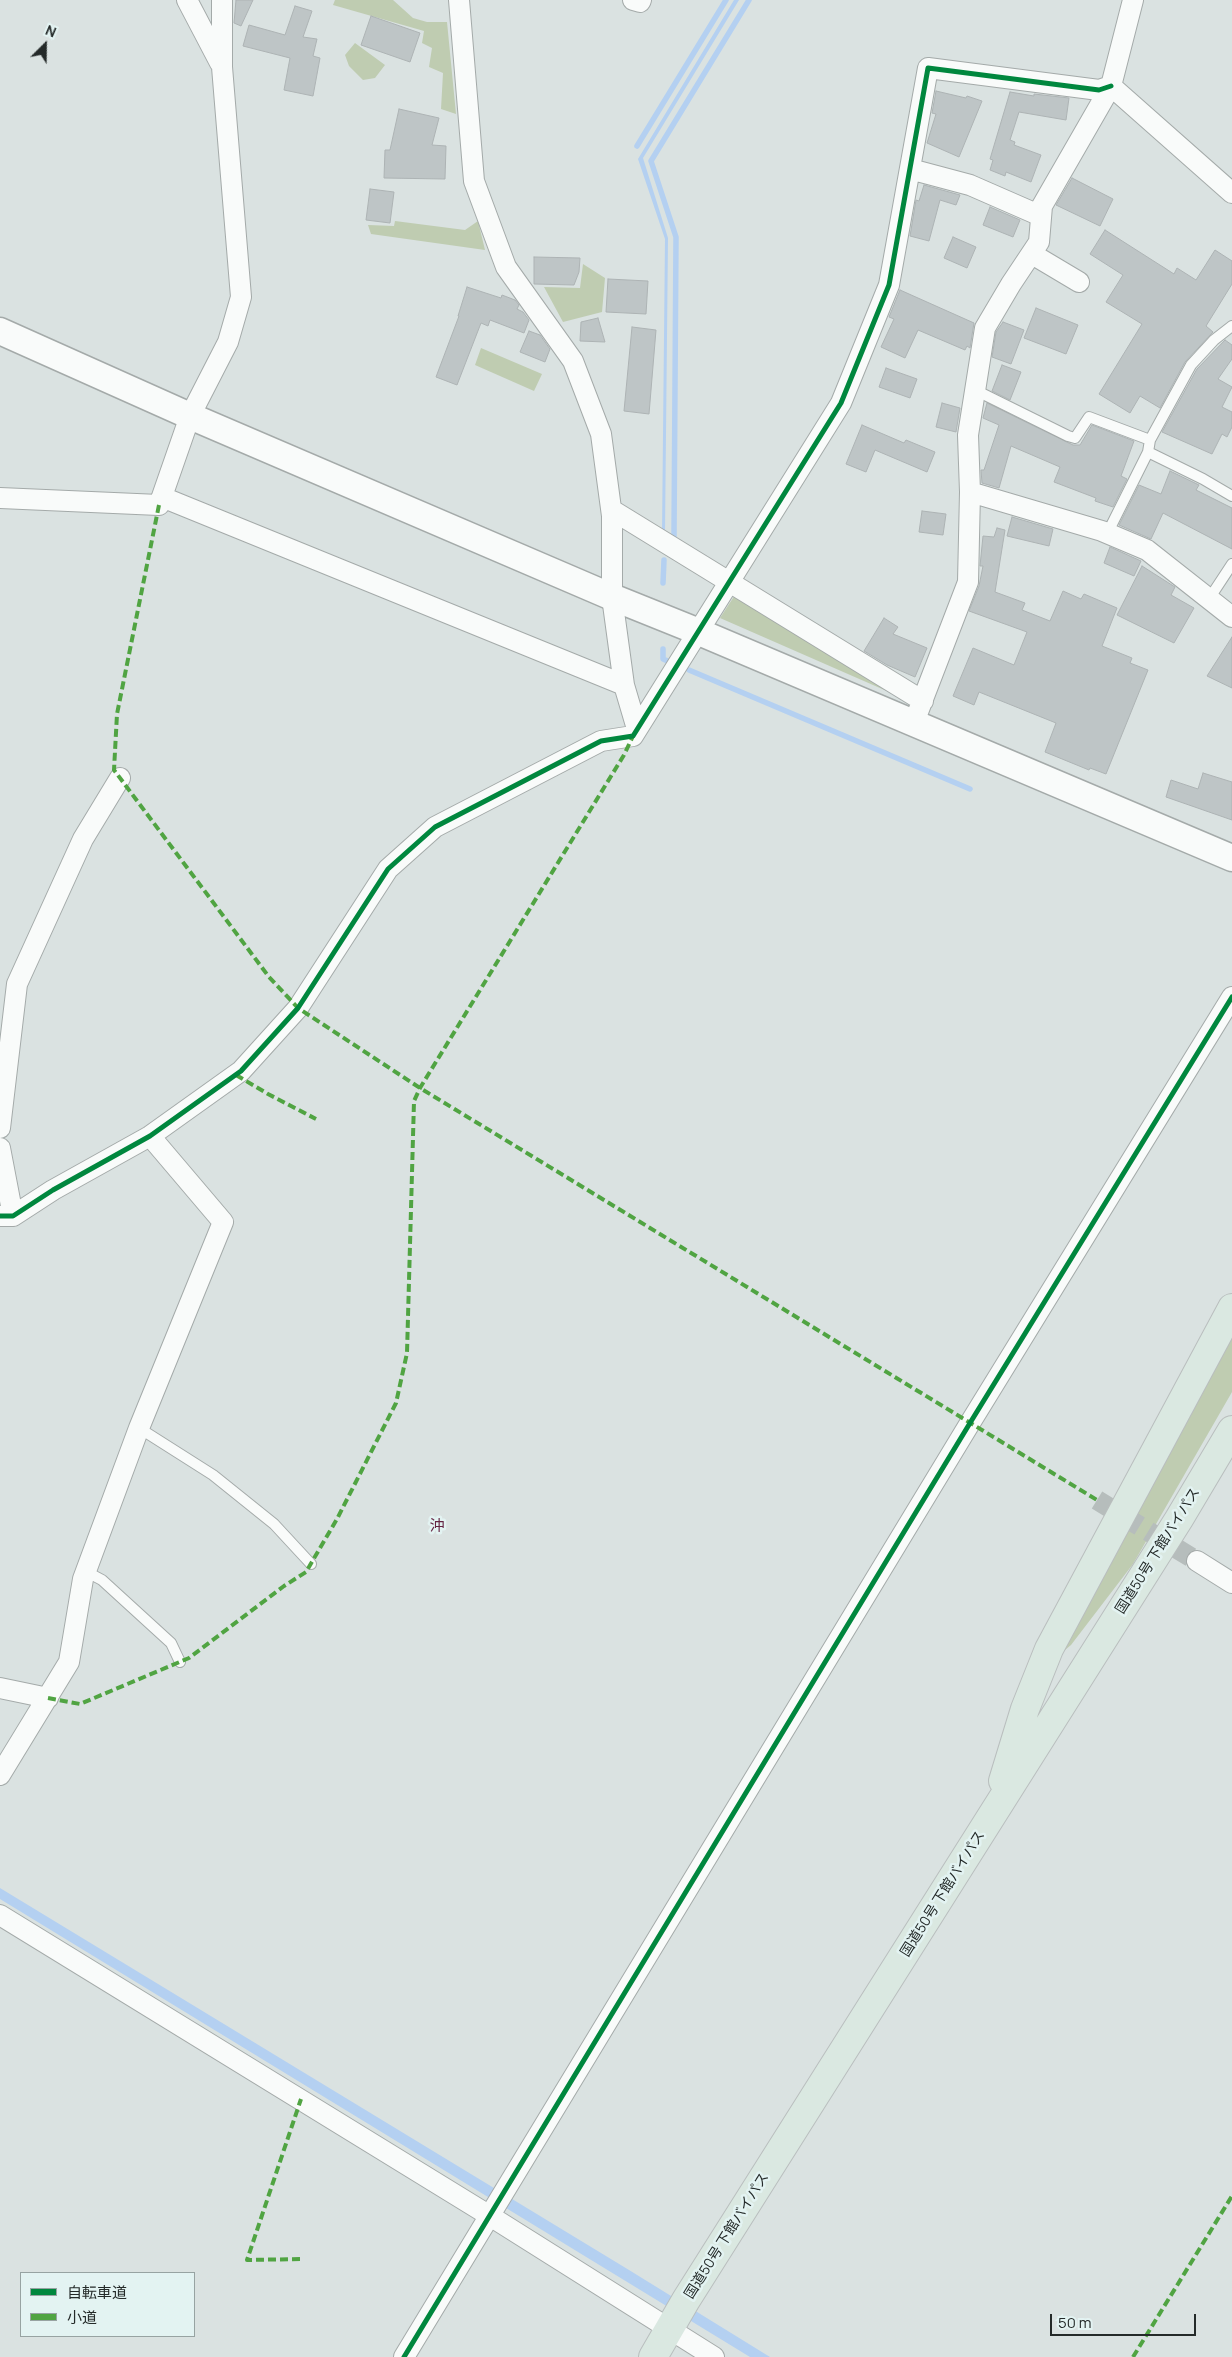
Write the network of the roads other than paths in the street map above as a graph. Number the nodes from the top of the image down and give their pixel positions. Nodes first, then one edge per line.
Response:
1 (187, 0) edge
2 (222, 0) edge
3 (459, 0) edge
4 (633, 0) edge
5 (641, 0) edge
6 (1133, 0) edge
7 (222, 67) junction
8 (1111, 86) junction
9 (910, 169) junction
10 (1232, 194) edge
11 (1042, 216) junction
12 (1032, 254) junction
13 (1079, 282) dead end
14 (1232, 326) edge
15 (0, 331) edge
16 (975, 390) junction
17 (190, 416) junction
18 (1150, 440) junction
19 (1148, 452) junction
20 (970, 492) junction
21 (1232, 496) edge
22 (162, 497) junction
23 (0, 498) edge
24 (612, 510) junction
25 (1108, 534) junction
26 (1232, 564) edge
27 (728, 582) junction
28 (612, 597) junction
29 (1209, 599) junction
30 (1232, 618) edge
31 (699, 632) junction
32 (624, 685) junction
33 (918, 713) junction
34 (637, 729) junction
35 (120, 778) dead end
36 (1232, 858) edge
37 (1232, 997) edge
38 (0, 1128) edge
39 (150, 1136) junction
40 (0, 1148) edge
41 (6, 1216) edge
42 (1232, 1308) edge
43 (139, 1428) junction
44 (1232, 1430) edge
45 (1197, 1561) tunnel mouth
46 (311, 1564) dead end
47 (86, 1571) junction
48 (1232, 1583) edge
49 (180, 1662) dead end
50 (0, 1688) edge
51 (48, 1698) junction
52 (0, 1775) edge
53 (992, 1816) junction
54 (0, 1915) edge
55 (490, 2216) junction
56 (668, 2330) junction
57 (404, 2357) edge
58 (653, 2357) edge
59 (714, 2357) edge

1 - 7 street
2 - 7 street
3 - 24 street
4 - 5 street
6 - 8 street
7 - 17 street
8 - 9 street
8 - 10 street
8 - 11 street
9 - 11 street
9 - 27 street
11 - 12 street
12 - 13 street
12 - 16 street
14 - 18 lane
15 - 17 street
16 - 18 lane
16 - 20 street
17 - 22 street
17 - 28 street
18 - 19 lane
19 - 21 lane
19 - 25 lane
20 - 25 street
20 - 33 street
22 - 23 street
22 - 32 street
24 - 27 street
24 - 28 street
25 - 29 street
26 - 29 lane
27 - 31 street
27 - 33 street
28 - 31 street
28 - 32 street
29 - 30 street
31 - 33 street
31 - 34 street
32 - 34 street
33 - 36 street
34 - 39 street
35 - 38 street
37 - 55 street
39 - 41 street
39 - 43 street
40 - 41 street
42 - 53 highway
43 - 46 lane
43 - 47 street
44 - 53 highway, 国道50号 下館バイパス
45 - 48 street
47 - 49 lane
47 - 51 street
50 - 51 street
51 - 52 street
53 - 56 highway, 国道50号 下館バイパス
54 - 55 street
55 - 56 street
55 - 57 street
56 - 58 highway, 国道50号 下館バイパス
56 - 59 street

